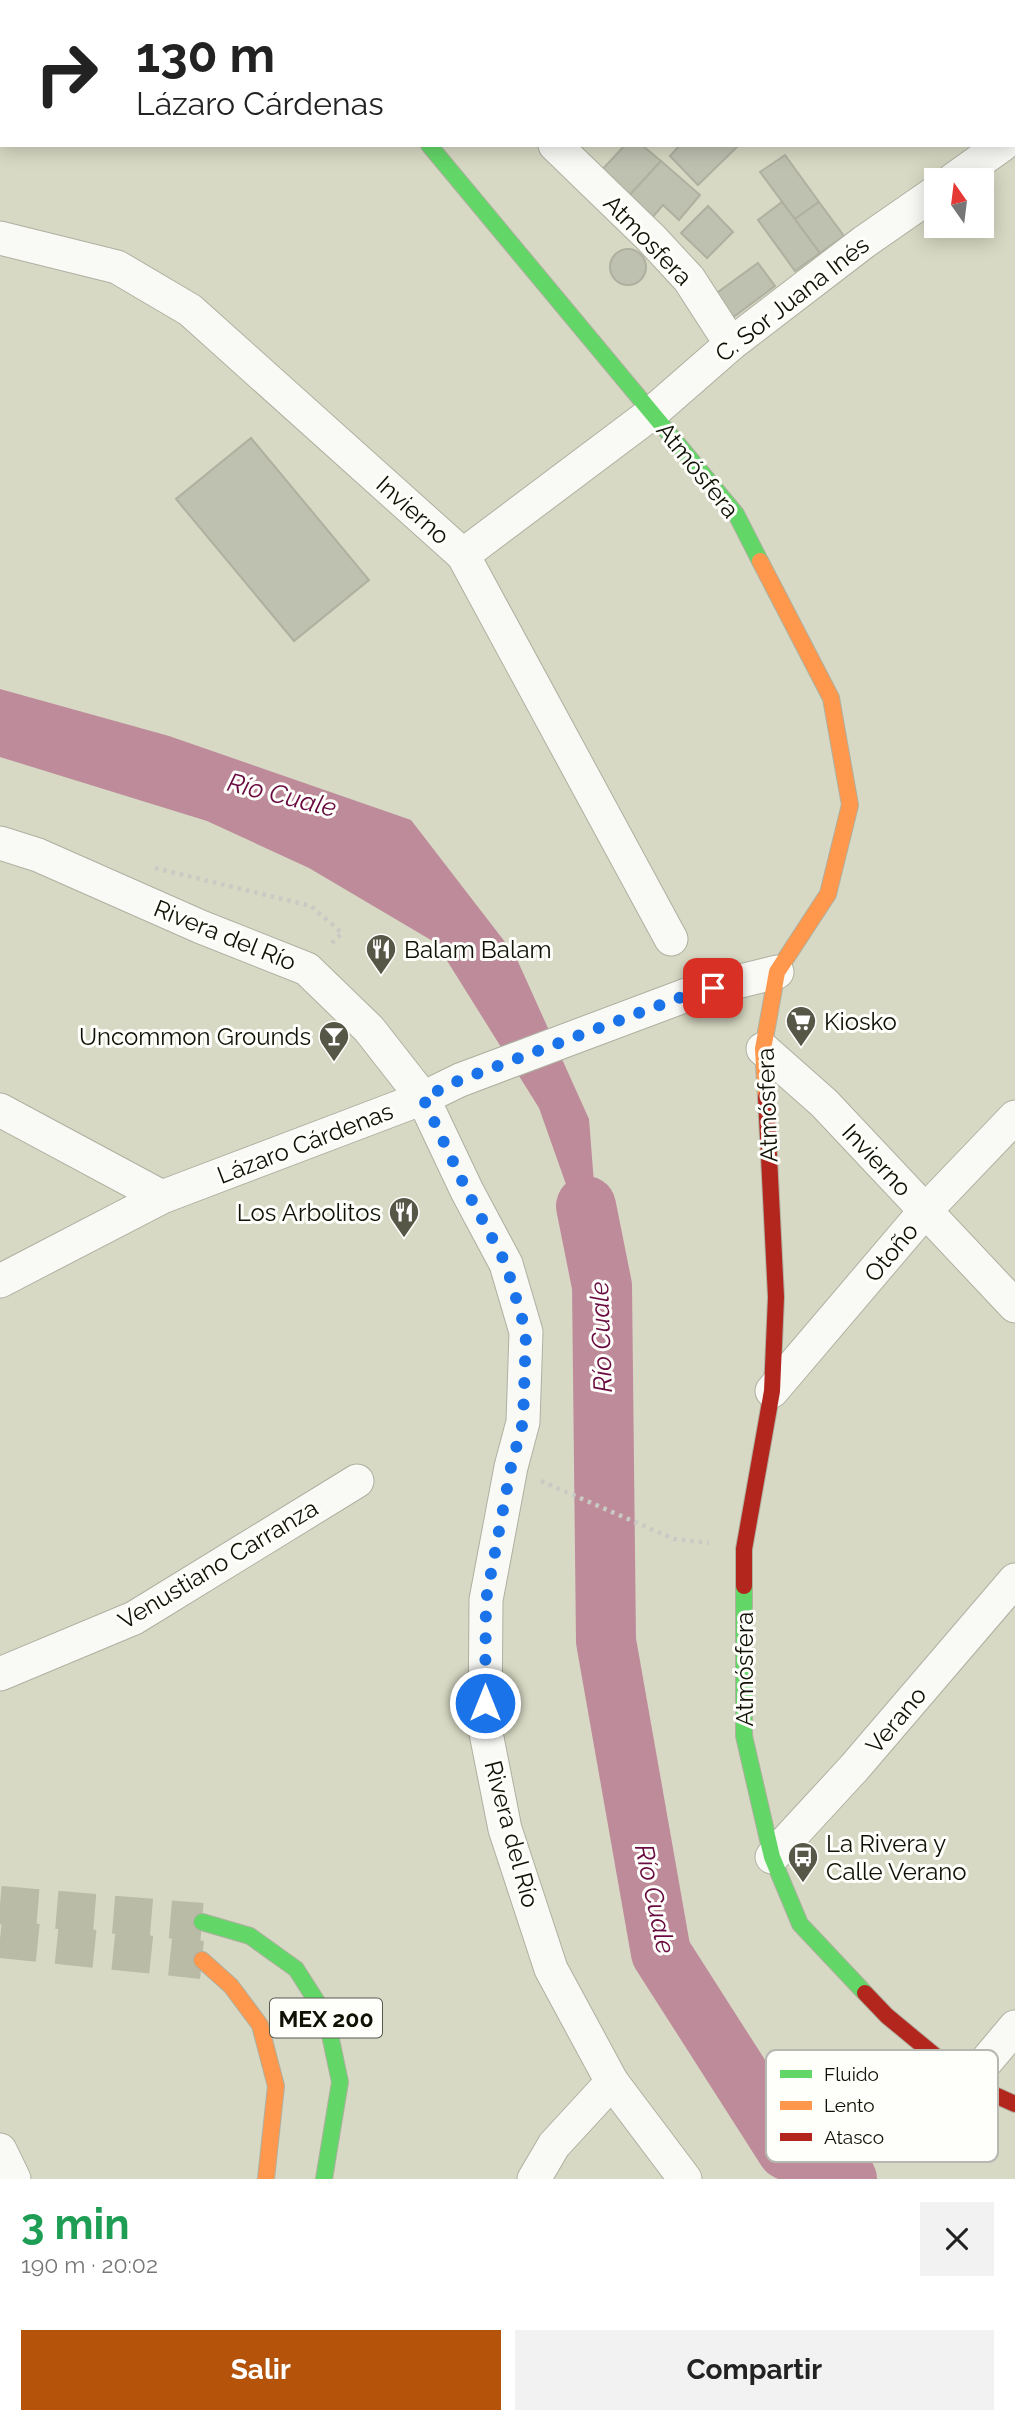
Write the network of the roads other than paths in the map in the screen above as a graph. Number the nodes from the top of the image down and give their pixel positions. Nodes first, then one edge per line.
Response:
1 (431, 147) edge
2 (557, 147) edge
3 (999, 147) edge
4 (970, 168) edge
5 (924, 200) edge
6 (0, 238) edge
7 (731, 344) junction
8 (652, 413) junction
9 (463, 555) junction
10 (0, 843) edge
11 (671, 939) dead end
12 (777, 972) junction
13 (763, 1049) junction
14 (423, 1098) junction
15 (0, 1110) edge
16 (1015, 1117) edge
17 (162, 1197) junction
18 (925, 1211) junction
19 (0, 1281) edge
20 (1015, 1306) edge
21 (772, 1391) junction
22 (357, 1481) dead end
23 (1015, 1580) edge
24 (0, 1674) edge
25 (772, 1857) junction
26 (202, 1922) tunnel mouth
27 (202, 1960) tunnel mouth
28 (1015, 2027) edge
29 (928, 2050) edge
30 (996, 2050) edge
31 (612, 2082) junction
32 (998, 2096) edge
33 (1015, 2104) edge
34 (0, 2150) edge
35 (14, 2179) edge
36 (266, 2179) edge
37 (324, 2179) edge
38 (534, 2179) edge
39 (685, 2179) edge

1 - 8 street, Atmósfera
2 - 7 street, Atmosfera
3 - 4 street
5 - 7 street, C. Sor Juana Inés
6 - 9 street, Invierno
7 - 8 street, C. Sor Juana Inés
8 - 9 street, C. Sor Juana Inés
8 - 12 street, Atmósfera
9 - 11 street, Invierno
10 - 14 street, Rivera del Río
12 - 13 street, Atmósfera
12 - 14 street, Lázaro Cárdenas
13 - 18 street, Invierno
13 - 21 street, Atmósfera
14 - 17 street, Lázaro Cárdenas
14 - 31 street, Rivera del Río
15 - 17 street
16 - 18 street, Otoño
17 - 19 street, Lázaro Cárdenas
18 - 20 street, Invierno
18 - 21 street, Otoño
21 - 25 street, Atmósfera
22 - 24 street, Venustiano Carranza
23 - 25 street, Verano
25 - 29 street, Atmósfera
26 - 37 street, MEX 200
27 - 36 street, MEX 200
28 - 30 street
31 - 38 street
31 - 39 street, Rivera del Río
32 - 33 street, Atmósfera
34 - 35 street

